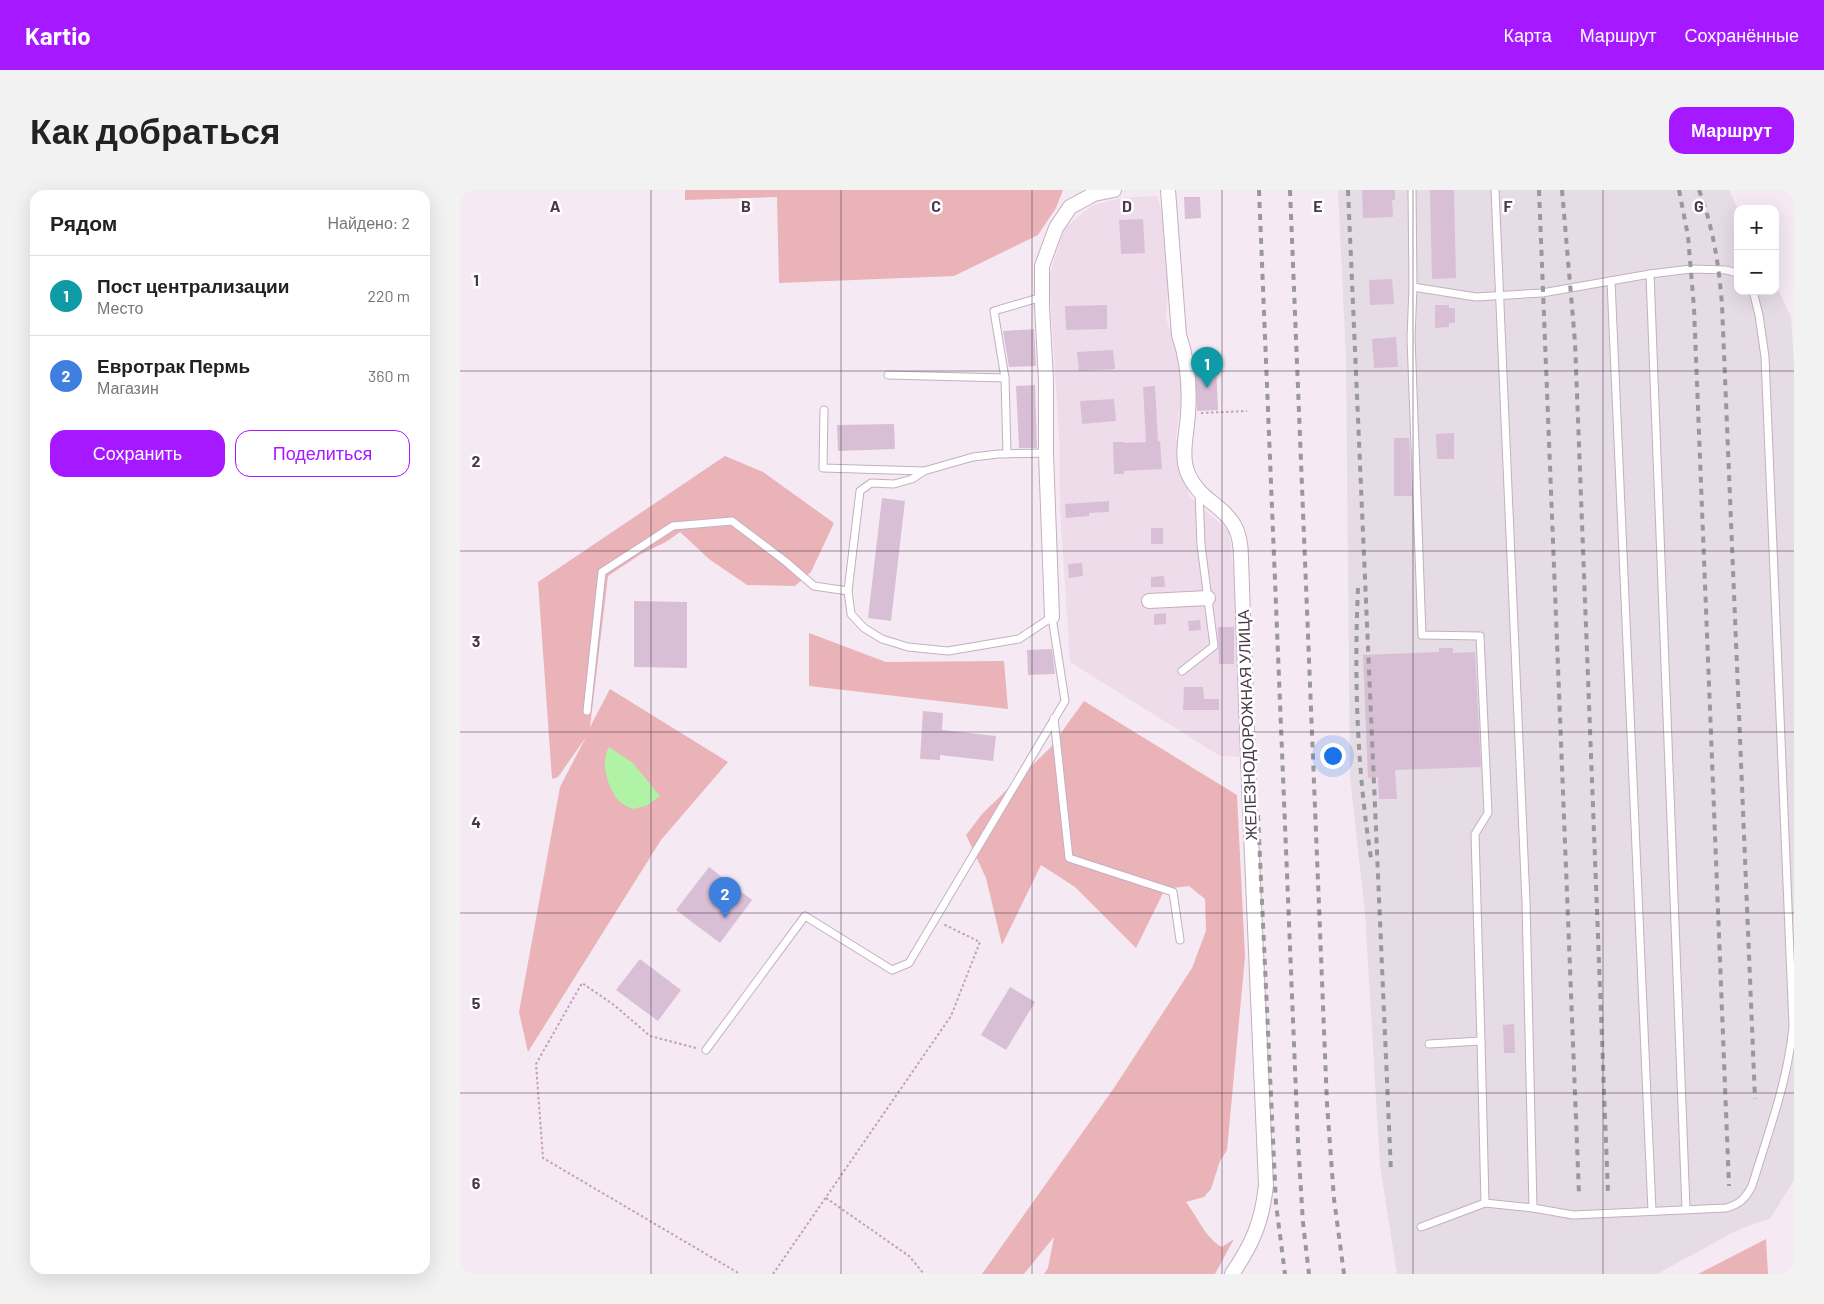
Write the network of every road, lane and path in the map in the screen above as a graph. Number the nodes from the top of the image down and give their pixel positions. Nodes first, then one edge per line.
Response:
1 (1114, 190) edge
2 (1168, 190) edge
3 (1412, 190) edge
4 (1495, 190) edge
5 (1734, 272) edge
6 (1650, 274) junction
7 (1611, 281) junction
8 (1414, 287) junction
9 (1754, 295) edge
10 (1501, 296) junction
11 (1042, 298) junction
12 (888, 375) dead end
13 (1005, 378) junction
14 (824, 410) dead end
15 (1247, 411) dead end
16 (1188, 413) junction
17 (1046, 453) junction
18 (1007, 454) junction
19 (924, 470) junction
20 (1199, 492) junction
21 (848, 591) junction
22 (1208, 598) junction
23 (1149, 601) dead end
24 (1052, 617) junction
25 (1182, 671) dead end
26 (587, 711) dead end
27 (1054, 718) junction
28 (934, 920) junction
29 (1180, 940) dead end
30 (1480, 1041) junction
31 (1429, 1044) dead end
32 (706, 1050) joint
33 (826, 1198) junction
34 (1485, 1202) junction
35 (1533, 1208) junction
36 (1686, 1209) junction
37 (1652, 1211) junction
38 (1421, 1227) dead end
39 (740, 1274) edge
40 (774, 1274) edge
41 (924, 1274) edge
42 (1232, 1274) edge

1 - 11 street
2 - 16 street, ЖЕЛЕЗНОДОРОЖНАЯ УЛИЦА
3 - 8 lane
4 - 10 lane
5 - 6 lane
6 - 7 lane
6 - 36 lane
7 - 10 lane
7 - 37 lane
8 - 10 lane
8 - 30 lane
9 - 36 lane
10 - 35 lane
11 - 13 lane
11 - 17 street
12 - 13 lane
13 - 18 lane
14 - 19 lane
15 - 16 path
16 - 20 street, ЖЕЛЕЗНОДОРОЖНАЯ УЛИЦА
17 - 18 lane
17 - 24 street
18 - 19 lane
19 - 21 lane
20 - 22 lane
20 - 42 street, ЖЕЛЕЗНОДОРОЖНАЯ УЛИЦА
21 - 24 lane
21 - 26 lane
22 - 23 street
22 - 25 lane
24 - 27 lane
27 - 28 lane
27 - 29 lane
28 - 32 lane
28 - 33 path
30 - 31 lane
30 - 34 lane
32 - 39 path
33 - 40 path
33 - 41 path
34 - 35 lane
34 - 38 lane
35 - 37 lane
36 - 37 lane

